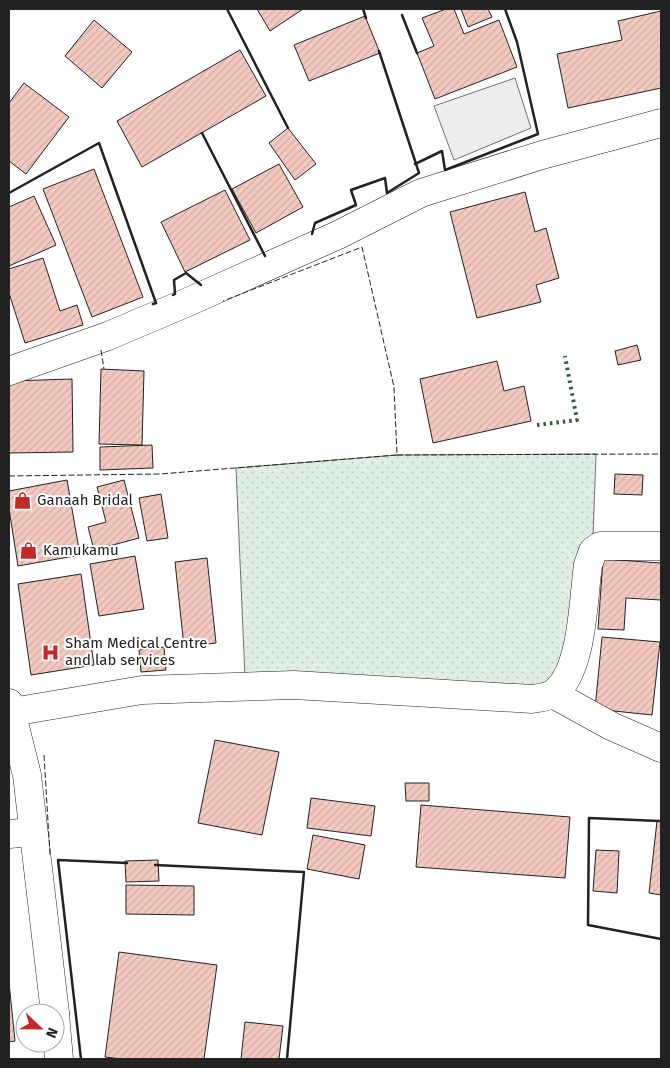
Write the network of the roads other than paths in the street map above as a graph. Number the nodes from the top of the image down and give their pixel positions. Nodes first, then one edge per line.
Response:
1 (661, 123) edge
2 (9, 371) edge
3 (661, 546) edge
4 (553, 694) junction
5 (10, 708) edge
6 (661, 748) edge
7 (21, 833) edge
8 (53, 1003) edge

1 - 2 street
3 - 4 street
4 - 5 street
4 - 6 street
5 - 7 street
7 - 8 street

